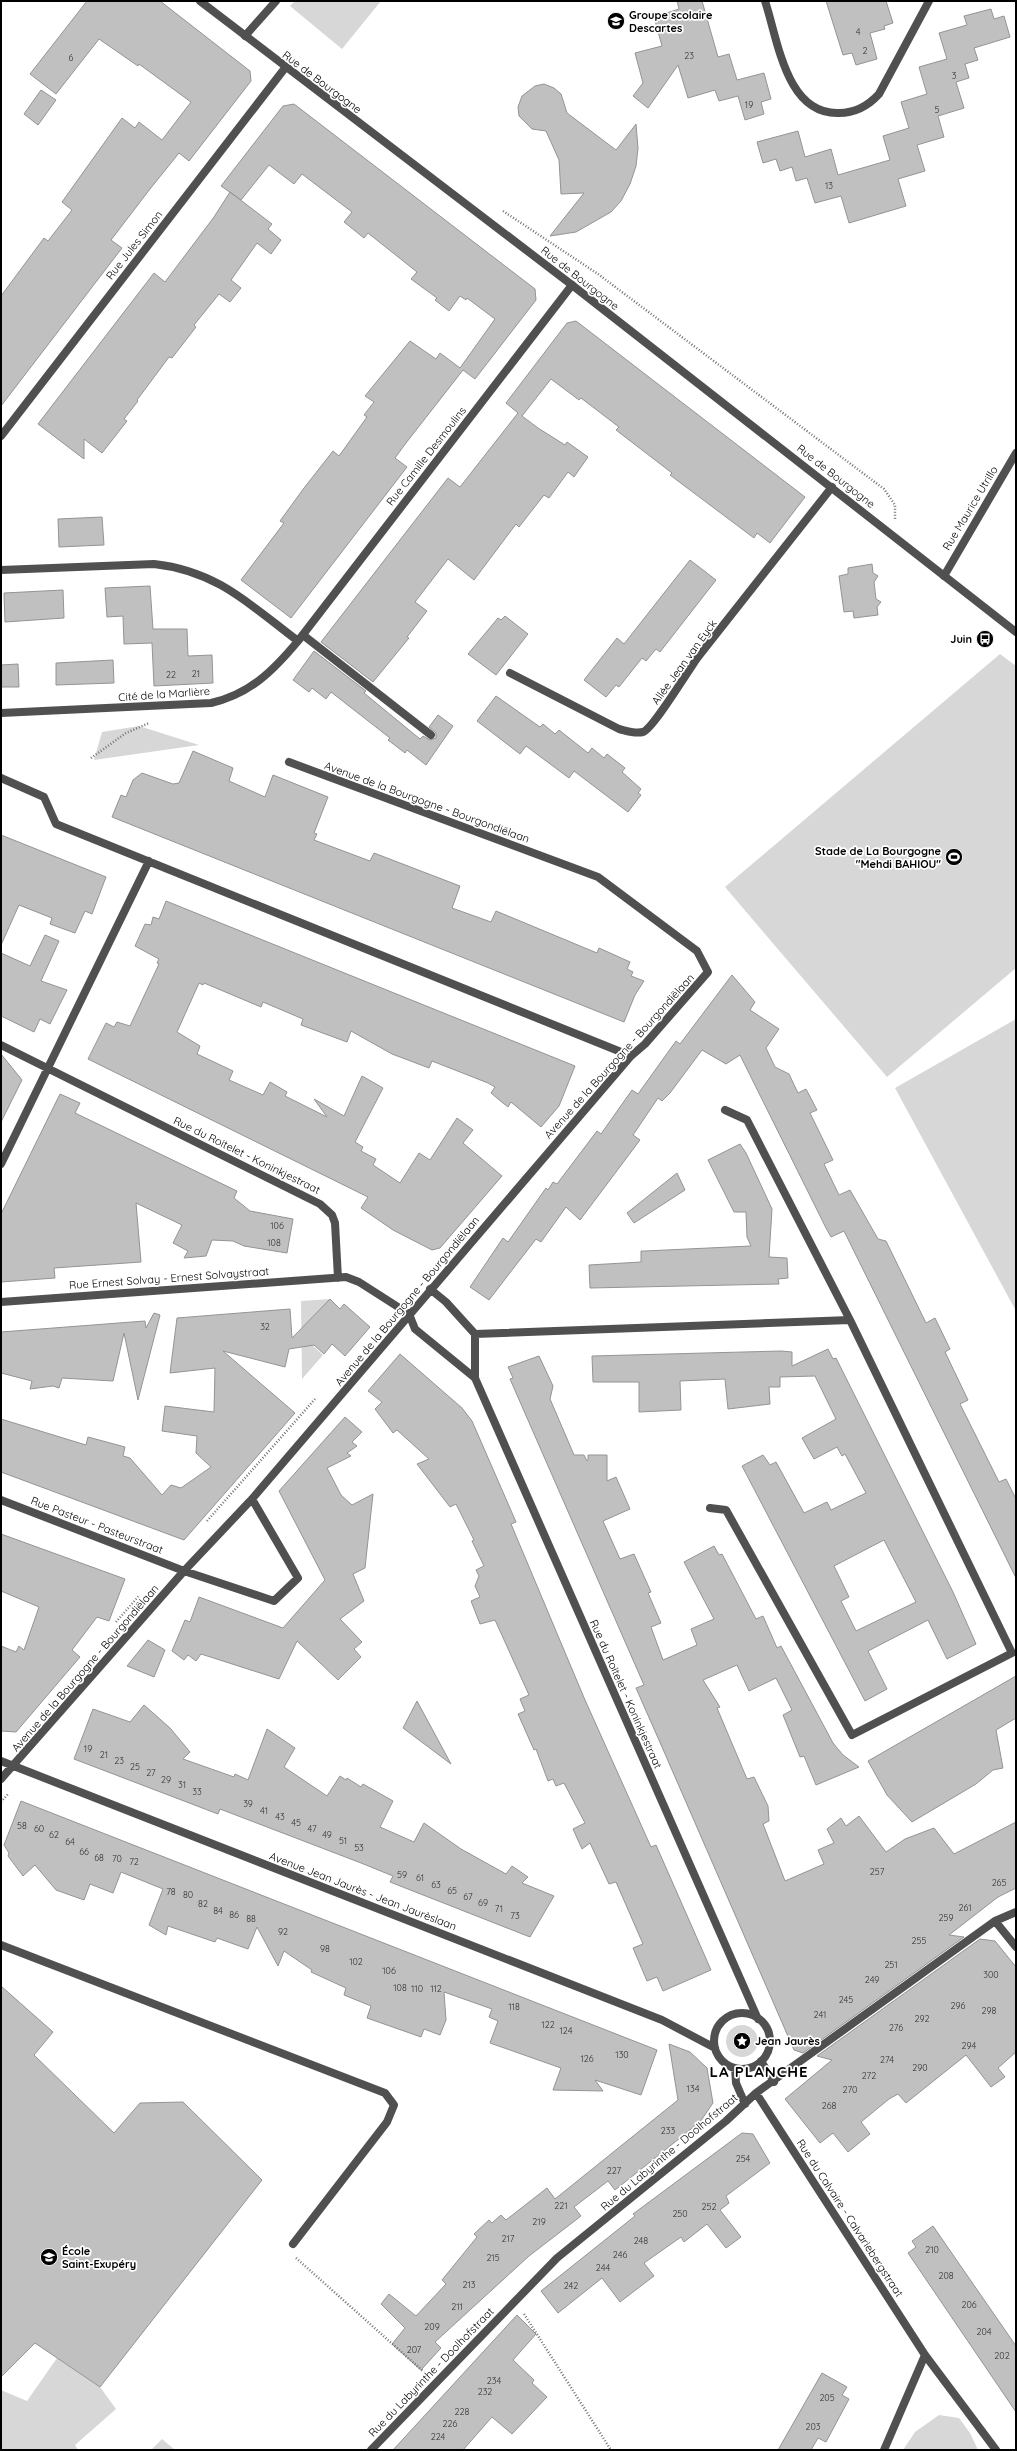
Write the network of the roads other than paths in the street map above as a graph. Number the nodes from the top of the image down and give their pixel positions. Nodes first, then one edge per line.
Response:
1 (200, 1) edge
2 (276, 1) edge
3 (765, 1) edge
4 (929, 1) edge
5 (245, 36) junction
6 (285, 68) junction
7 (572, 285) junction
8 (1, 436) edge
9 (1016, 453) edge
10 (832, 487) junction
11 (1, 570) edge
12 (944, 576) junction
13 (1016, 632) edge
14 (300, 638) junction
15 (510, 673) dead end
16 (1, 713) edge
17 (431, 735) dead end
18 (289, 762) dead end
19 (1, 778) edge
20 (149, 861) junction
21 (1, 1045) edge
22 (631, 1056) junction
23 (46, 1068) junction
24 (725, 1110) dead end
25 (1, 1164) edge
26 (338, 1278) junction
27 (430, 1289) junction
28 (1, 1302) edge
29 (409, 1314) junction
30 (850, 1320) junction
31 (475, 1334) junction
32 (475, 1378) junction
33 (252, 1499) junction
34 (1, 1500) edge
35 (710, 1508) dead end
36 (184, 1571) junction
37 (1, 1761) edge
38 (13, 1766) junction
39 (1, 1779) edge
40 (1016, 1912) edge
41 (995, 1921) junction
42 (1, 1945) edge
43 (1016, 1947) edge
44 (758, 2019) junction
45 (715, 2048) junction
46 (761, 2061) junction
47 (734, 2068) junction
48 (774, 2082) junction
49 (756, 2093) junction
50 (744, 2104) junction
51 (293, 2244) road end
52 (925, 2355) junction
53 (371, 2450) edge
54 (884, 2450) edge
55 (996, 2450) edge

1 - 5 street, Rue de Bourgogne
2 - 5 street
3 - 4 street
5 - 6 street, Rue de Bourgogne
6 - 7 street, Rue de Bourgogne
6 - 8 street, Rue Jules Simon
7 - 10 street, Rue de Bourgogne
7 - 14 street, Rue Camille Desmoulins
9 - 12 street, Rue Maurice Utrillo
10 - 12 street, Rue de Bourgogne
10 - 15 street, Allée Jean van Eyck
11 - 14 street
12 - 13 street, Rue de Bourgogne
14 - 16 street, Cité de la Marlière
14 - 17 street
18 - 22 street, Avenue de la Bourgogne - Bourgondiëlaan
19 - 20 street
20 - 22 street
20 - 23 street
21 - 23 street, Rue du Roitelet - Koninkjestraat
22 - 27 street, Avenue de la Bourgogne - Bourgondiëlaan
23 - 25 street
23 - 26 street, Rue du Roitelet - Koninkjestraat
24 - 30 street
26 - 28 street, Rue Ernest Solvay - Ernest Solvaystraat
26 - 29 street
27 - 29 street, Avenue de la Bourgogne - Bourgondiëlaan
27 - 31 street
29 - 32 street, Rue du Roitelet - Koninkjestraat
29 - 33 street, Avenue de la Bourgogne - Bourgondiëlaan
30 - 31 street
30 - 35 street
31 - 32 street, Rue du Roitelet - Koninkjestraat
32 - 44 street, Rue du Roitelet - Koninkjestraat
33 - 36 street, Avenue de la Bourgogne - Bourgondiëlaan
33 - 36 street
34 - 36 street, Rue Pasteur - Pasteurstraat
36 - 38 street, Avenue de la Bourgogne - Bourgondiëlaan
37 - 38 street, Avenue Jean Jaurès - Jean Jaurèslaan
38 - 39 street, Avenue de la Bourgogne - Bourgondiëlaan
38 - 45 street, Avenue Jean Jaurès - Jean Jaurèslaan
40 - 41 street, Rue du Labyrinthe - Doolhofstraat
41 - 43 street
41 - 48 street, Rue du Labyrinthe - Doolhofstraat
42 - 51 street
44 - 45 street
44 - 46 street
45 - 47 street
46 - 47 street
46 - 48 street
47 - 50 street
48 - 49 street, Rue du Labyrinthe - Doolhofstraat
49 - 50 street, Rue du Labyrinthe - Doolhofstraat
49 - 52 street, Rue du Calvaire - Calvariebergstraat
50 - 53 street, Rue du Labyrinthe - Doolhofstraat
52 - 54 street
52 - 55 street, Rue du Calvaire - Calvariebergstraat

